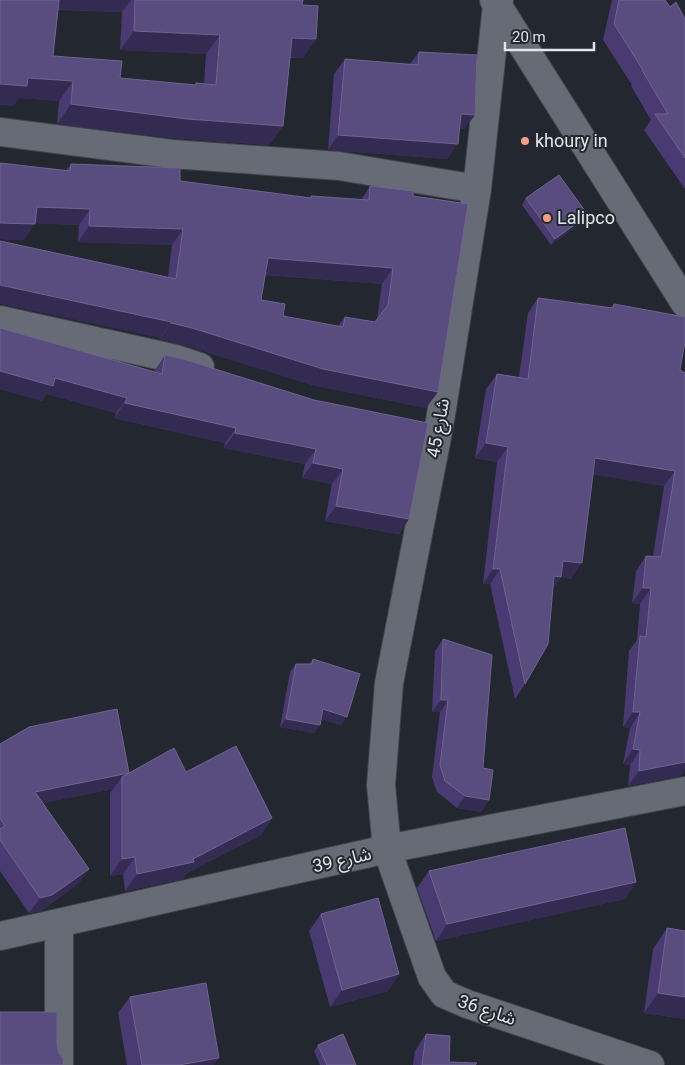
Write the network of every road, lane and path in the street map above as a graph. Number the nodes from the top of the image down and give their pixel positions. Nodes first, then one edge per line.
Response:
1 (497, 2) edge
2 (0, 132) edge
3 (477, 189) junction
4 (685, 303) edge
5 (0, 320) edge
6 (223, 374) edge
7 (411, 422) edge
8 (439, 428) junction
9 (685, 791) edge
10 (387, 849) junction
11 (58, 924) junction
12 (0, 936) edge
13 (59, 1065) edge
14 (650, 1065) edge

1 - 3 street, شارع 45
1 - 4 street
2 - 3 street
3 - 8 street, شارع 45
5 - 6 street
7 - 8 street
8 - 10 street, شارع 45
9 - 10 street, شارع 39
10 - 11 street, شارع 39
10 - 14 street, شارع 36
11 - 12 street, شارع 39
11 - 13 street

